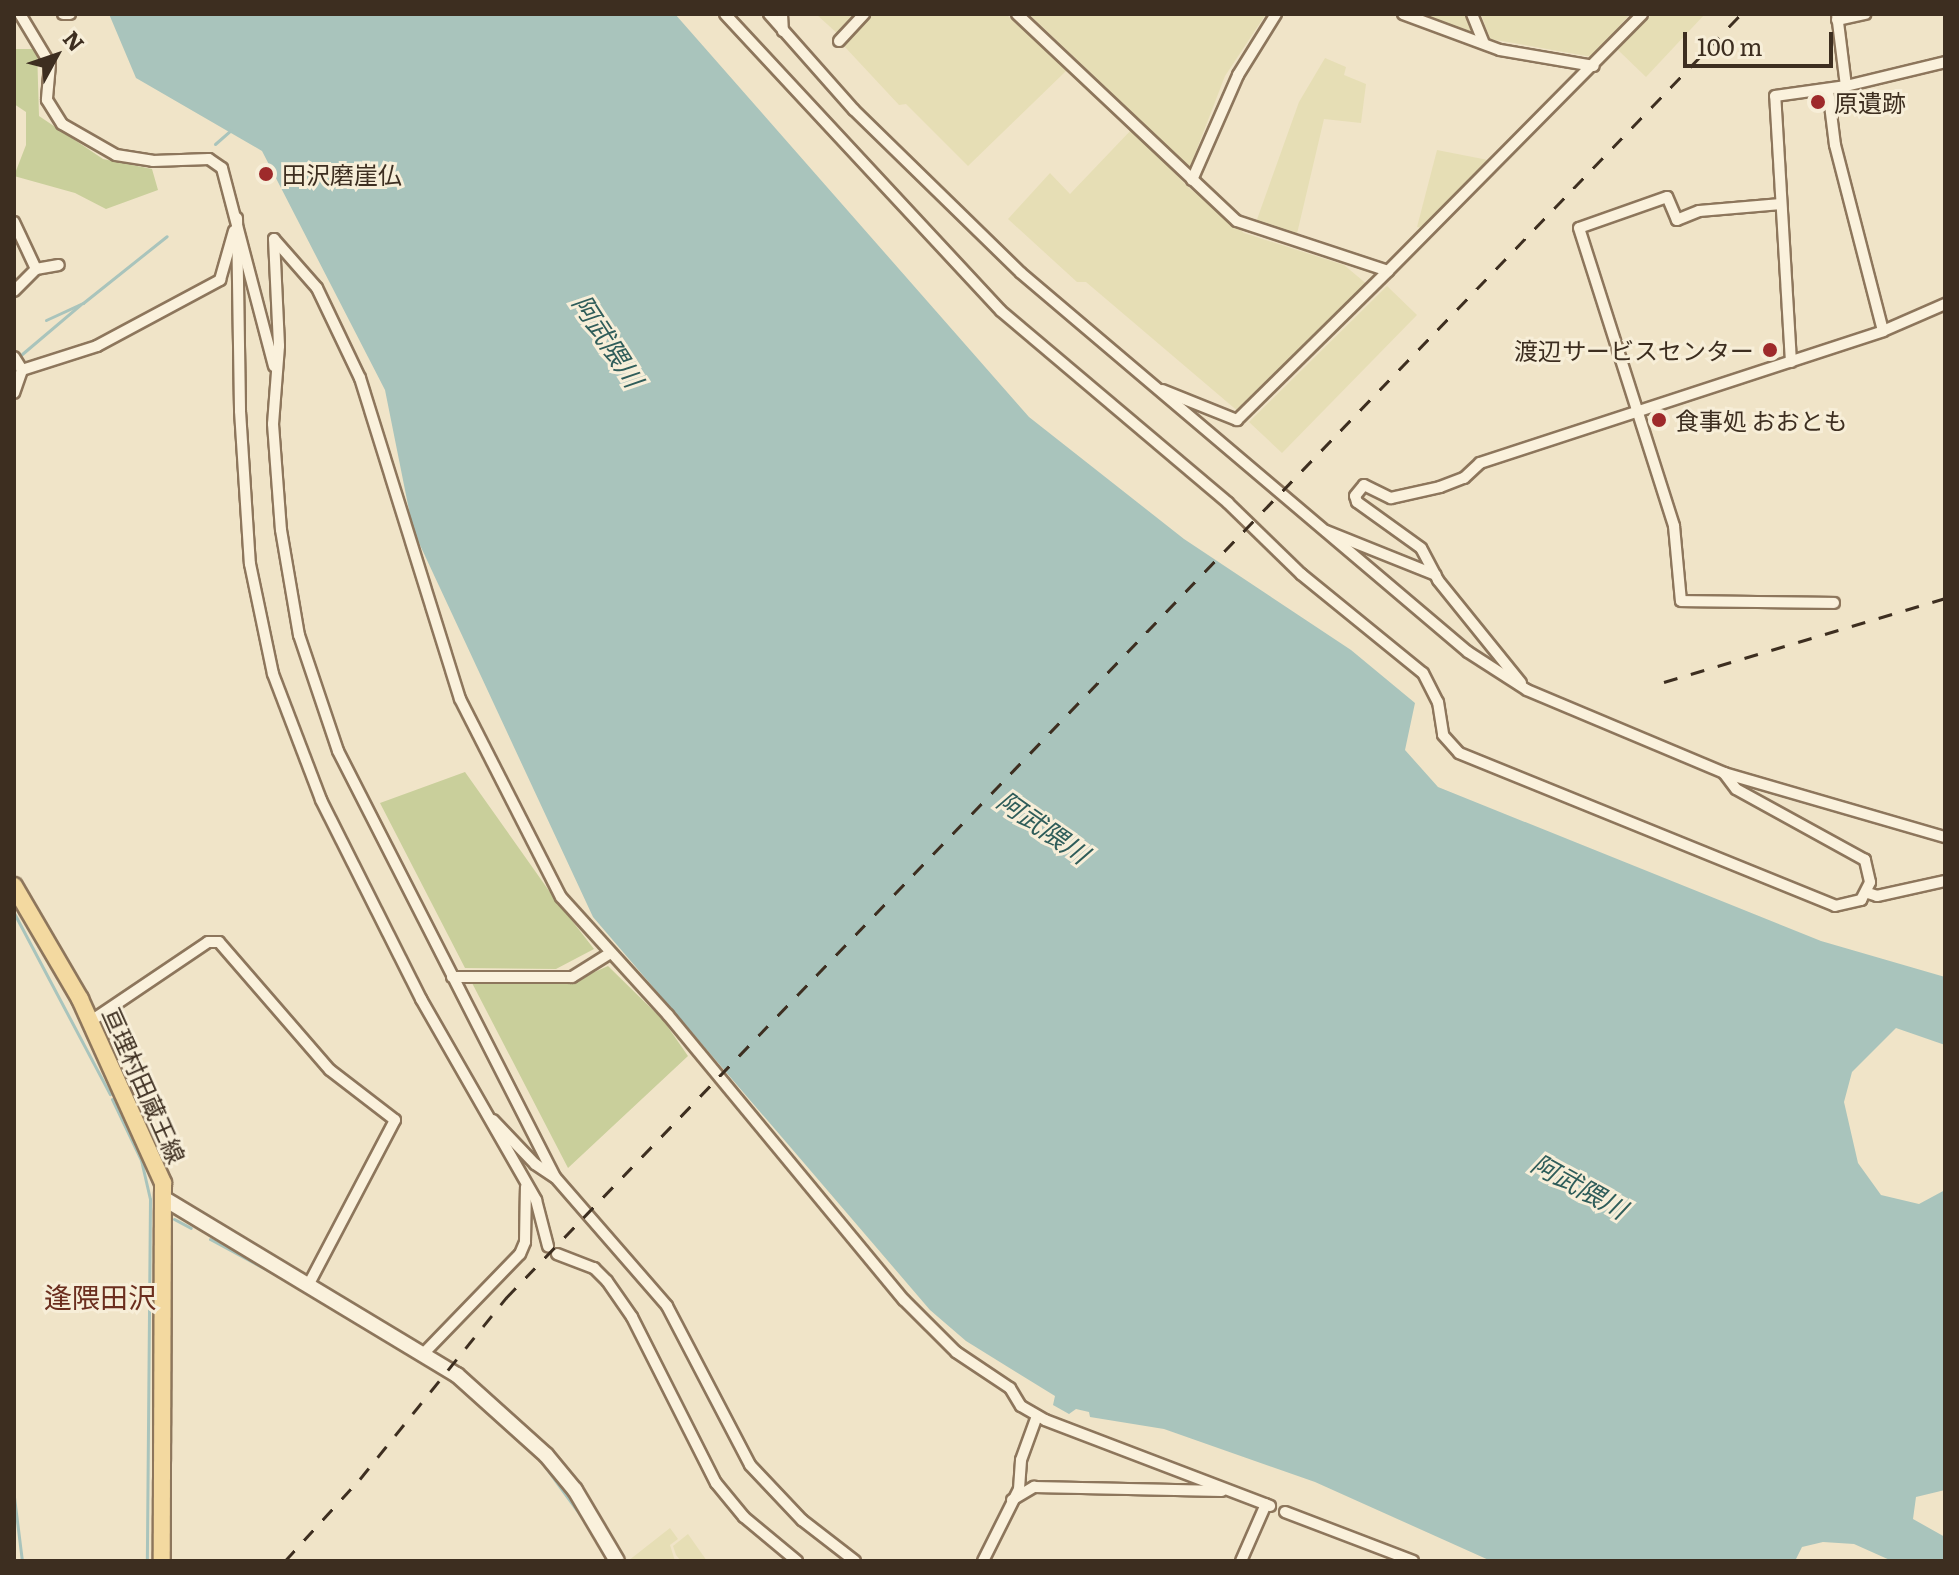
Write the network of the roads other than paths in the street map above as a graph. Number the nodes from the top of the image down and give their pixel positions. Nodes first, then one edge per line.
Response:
1 (20, 14) edge
2 (63, 14) edge
3 (70, 14) edge
4 (725, 14) edge
5 (769, 14) edge
6 (782, 14) edge
7 (864, 14) edge
8 (1017, 14) edge
9 (1276, 14) edge
10 (1403, 14) edge
11 (1472, 14) edge
12 (1642, 14) edge
13 (1865, 14) edge
14 (1837, 17) edge
15 (783, 31) junction
16 (839, 41) dead end
17 (1484, 43) junction
18 (1945, 62) edge
19 (1594, 66) junction
20 (1846, 86) junction
21 (1828, 89) junction
22 (1192, 180) junction
23 (1781, 204) junction
24 (237, 218) junction
25 (14, 222) edge
26 (59, 265) dead end
27 (36, 269) junction
28 (1388, 271) junction
29 (14, 291) edge
30 (1945, 304) edge
31 (1883, 331) junction
32 (14, 357) edge
33 (1791, 362) junction
34 (22, 370) junction
35 (275, 372) junction
36 (1156, 388) junction
37 (14, 393) edge
38 (1640, 411) junction
39 (1318, 528) junction
40 (1436, 575) junction
41 (1834, 603) dead end
42 (1527, 690) junction
43 (1724, 773) junction
44 (1945, 837) edge
45 (1945, 881) edge
46 (14, 886) edge
47 (1868, 893) junction
48 (609, 954) junction
49 (452, 977) junction
50 (91, 1021) junction
51 (478, 1104) junction
52 (555, 1177) junction
53 (526, 1185) junction
54 (165, 1199) junction
55 (548, 1246) dead end
56 (557, 1254) dead end
57 (309, 1284) junction
58 (425, 1352) junction
59 (1037, 1416) junction
60 (1228, 1492) junction
61 (1012, 1500) junction
62 (1285, 1512) dead end
63 (162, 1561) edge
64 (617, 1561) edge
65 (797, 1561) edge
66 (855, 1561) edge
67 (983, 1561) edge
68 (1241, 1561) edge
69 (1413, 1561) edge

1 - 24 street
2 - 3 street
4 - 47 street
5 - 15 street
6 - 15 street
7 - 16 street
8 - 22 street
9 - 22 street
10 - 17 street
11 - 17 street
12 - 19 street
13 - 14 street
14 - 20 street
15 - 36 street
17 - 19 street
18 - 20 street
19 - 28 street
20 - 21 street
21 - 23 street
21 - 31 street
22 - 28 street
23 - 33 street
23 - 38 street
24 - 34 street
24 - 35 street
24 - 51 street
25 - 27 street
26 - 27 street
27 - 29 street
28 - 36 street
30 - 31 street
31 - 33 street
32 - 34 street
33 - 38 street
34 - 37 street
35 - 48 street
35 - 49 street
36 - 39 street
38 - 40 street
38 - 41 street
39 - 40 street
39 - 42 street
40 - 42 street
42 - 43 street
43 - 44 street
43 - 47 street
45 - 47 street
46 - 50 main road, 亘理村田蔵王線
48 - 49 street
48 - 59 street
49 - 52 street
50 - 54 main road, 亘理村田蔵王線
50 - 57 street
51 - 52 street
51 - 53 street
52 - 66 street
53 - 55 street
53 - 58 street
54 - 57 street
54 - 63 main road, 亘理村田蔵王線
56 - 65 street
57 - 58 street
58 - 64 street
59 - 60 street
59 - 61 street
60 - 61 street
60 - 68 street
61 - 67 street
62 - 69 street

